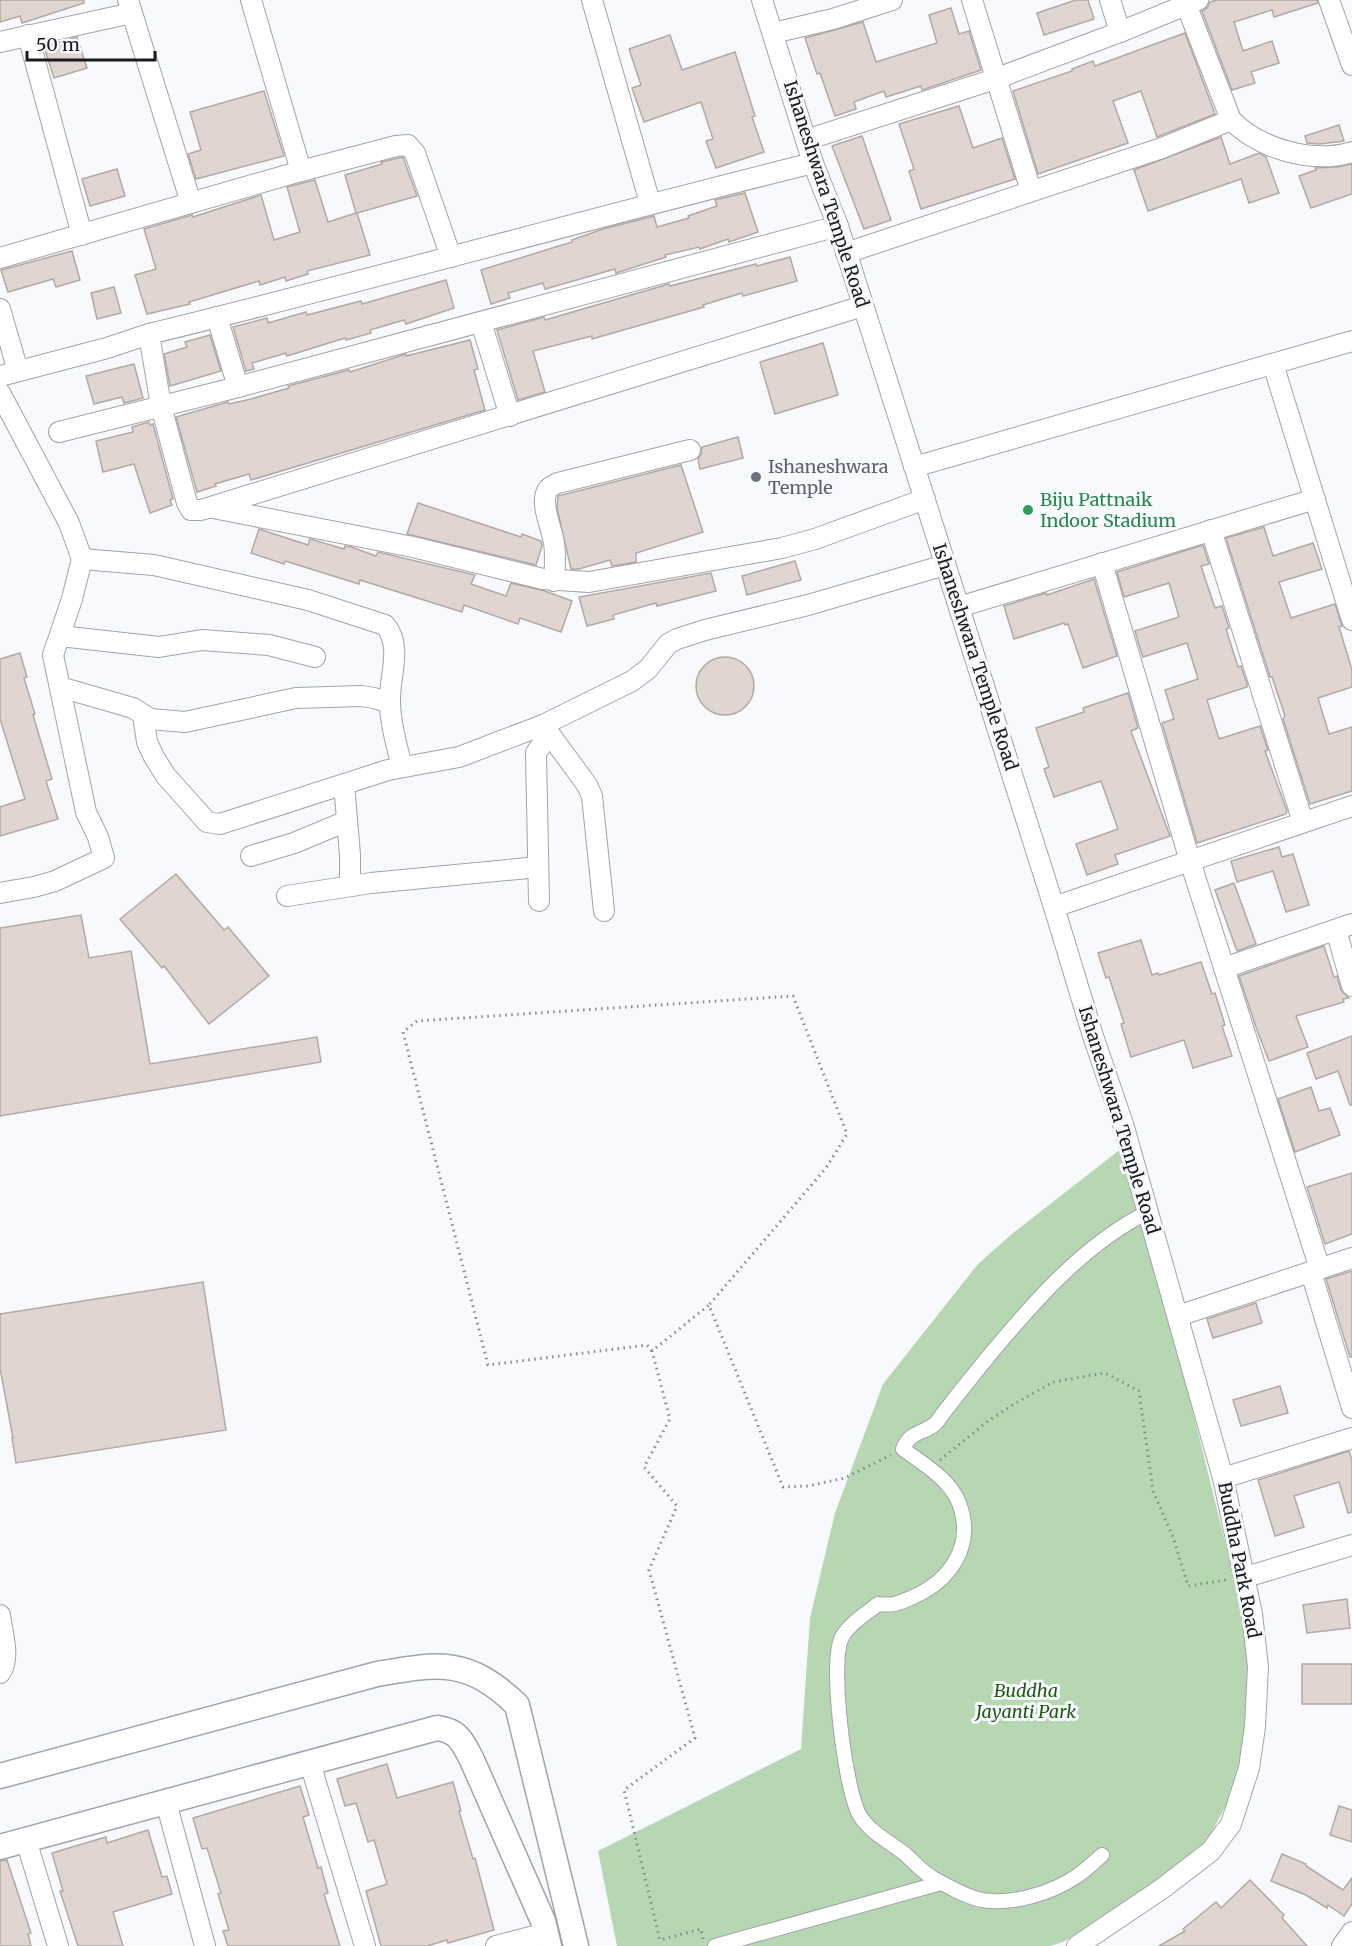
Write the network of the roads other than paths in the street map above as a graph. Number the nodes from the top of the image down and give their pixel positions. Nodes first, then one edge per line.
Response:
1 (251, 0) edge
2 (592, 0) edge
3 (762, 0) edge
4 (892, 0) edge
5 (972, 0) edge
6 (1110, 0) edge
7 (1329, 0) edge
8 (1192, 2) edge
9 (130, 6) edge
10 (1120, 32) junction
11 (773, 33) junction
12 (28, 35) junction
13 (0, 42) edge
14 (1348, 44) edge
15 (1352, 65) edge
16 (995, 79) junction
17 (1231, 120) junction
18 (806, 140) junction
19 (1352, 152) edge
20 (813, 163) junction
21 (301, 171) junction
22 (1031, 191) junction
23 (191, 203) junction
24 (650, 203) junction
25 (838, 226) junction
26 (82, 235) junction
27 (846, 253) junction
28 (451, 257) junction
29 (0, 258) edge
30 (863, 306) junction
31 (0, 309) edge
32 (217, 318) junction
33 (481, 322) junction
34 (149, 334) junction
35 (1352, 341) edge
36 (1273, 364) junction
37 (9, 374) edge
38 (238, 387) junction
39 (0, 393) edge
40 (161, 406) junction
41 (510, 416) junction
42 (58, 432) dead end
43 (690, 450) dead end
44 (914, 467) junction
45 (925, 499) junction
46 (1315, 499) junction
47 (211, 507) junction
48 (1211, 531) junction
49 (82, 559) junction
50 (1102, 563) junction
51 (945, 565) junction
52 (554, 581) junction
53 (959, 607) junction
54 (1352, 620) edge
55 (60, 636) junction
56 (315, 657) dead end
57 (60, 687) junction
58 (390, 703) junction
59 (142, 715) junction
60 (546, 730) junction
61 (402, 767) junction
62 (344, 783) junction
63 (1352, 806) edge
64 (347, 822) junction
65 (1303, 822) junction
66 (251, 856) dead end
67 (1190, 861) junction
68 (538, 867) junction
69 (350, 886) junction
70 (0, 893) edge
71 (287, 896) dead end
72 (539, 901) dead end
73 (1054, 908) junction
74 (604, 910) dead end
75 (1344, 927) edge
76 (1224, 968) junction
77 (1352, 986) edge
78 (1148, 1212) junction
79 (1352, 1258) edge
80 (1315, 1270) junction
81 (1178, 1316) junction
82 (1352, 1408) edge
83 (1352, 1438) edge
84 (1223, 1478) junction
85 (1352, 1545) edge
86 (1246, 1577) junction
87 (0, 1615) edge
88 (0, 1673) edge
89 (310, 1763) junction
90 (0, 1776) edge
91 (166, 1802) junction
92 (26, 1840) junction
93 (0, 1847) edge
94 (1102, 1855) dead end
95 (941, 1882) junction
96 (1352, 1932) edge
97 (548, 1940) edge
98 (58, 1946) edge
99 (205, 1946) edge
100 (365, 1946) edge
101 (496, 1946) edge
102 (576, 1946) edge
103 (715, 1946) edge
104 (1079, 1946) edge
105 (1341, 1946) edge

1 - 21 street
2 - 24 street
3 - 11 street, Ishaneshwara Temple Road
4 - 11 street
5 - 16 street
6 - 10 street
7 - 14 street
8 - 10 street
8 - 17 street
9 - 12 street
9 - 23 street
10 - 16 street
11 - 18 street, Ishaneshwara Temple Road
12 - 13 street
12 - 26 street
14 - 15 street
16 - 18 street
16 - 22 street
17 - 19 street
17 - 22 street
18 - 20 street, Ishaneshwara Temple Road
20 - 24 street
20 - 25 street, Ishaneshwara Temple Road
21 - 23 street
21 - 28 street
22 - 27 street
23 - 26 street
24 - 28 street
25 - 27 street, Ishaneshwara Temple Road
25 - 33 street
26 - 29 street
27 - 30 street, Ishaneshwara Temple Road
28 - 32 street
30 - 41 street
30 - 44 street, Ishaneshwara Temple Road
31 - 37 street
32 - 34 street
32 - 38 street
33 - 38 street
33 - 41 street
34 - 37 street
34 - 40 street
35 - 36 street
36 - 44 street
36 - 46 street
38 - 40 street
39 - 49 street
40 - 42 street
40 - 47 street
41 - 47 street
43 - 52 street
44 - 45 street, Ishaneshwara Temple Road
45 - 51 street, Ishaneshwara Temple Road
45 - 52 street
46 - 48 street
46 - 54 street
47 - 52 street
48 - 50 street
48 - 65 street
49 - 55 street
49 - 58 street
50 - 53 street
50 - 67 street
51 - 53 street, Ishaneshwara Temple Road
51 - 60 street
53 - 73 street, Ishaneshwara Temple Road
55 - 56 street
55 - 57 street
57 - 59 street
57 - 70 street
58 - 59 street
58 - 61 street
59 - 62 street
60 - 61 street
60 - 68 street
60 - 74 street
61 - 62 street
62 - 64 street
63 - 65 street
64 - 66 street
64 - 69 street
65 - 67 street
67 - 73 street
67 - 76 street
68 - 69 street
68 - 72 street
69 - 71 street
73 - 78 street, Ishaneshwara Temple Road
75 - 76 street
75 - 77 street
76 - 80 street
78 - 81 street, Ishaneshwara Temple Road
78 - 95 street
79 - 80 street
80 - 81 street
80 - 82 street
81 - 84 street, Buddha Park Road
83 - 84 street
84 - 86 street, Buddha Park Road
85 - 86 street
86 - 104 street, Buddha Park Road
87 - 88 street
89 - 91 street
89 - 97 street
89 - 100 street
90 - 102 street
91 - 92 street
91 - 99 street
92 - 93 street
92 - 98 street
94 - 95 street
95 - 103 street
96 - 105 street
97 - 101 street

